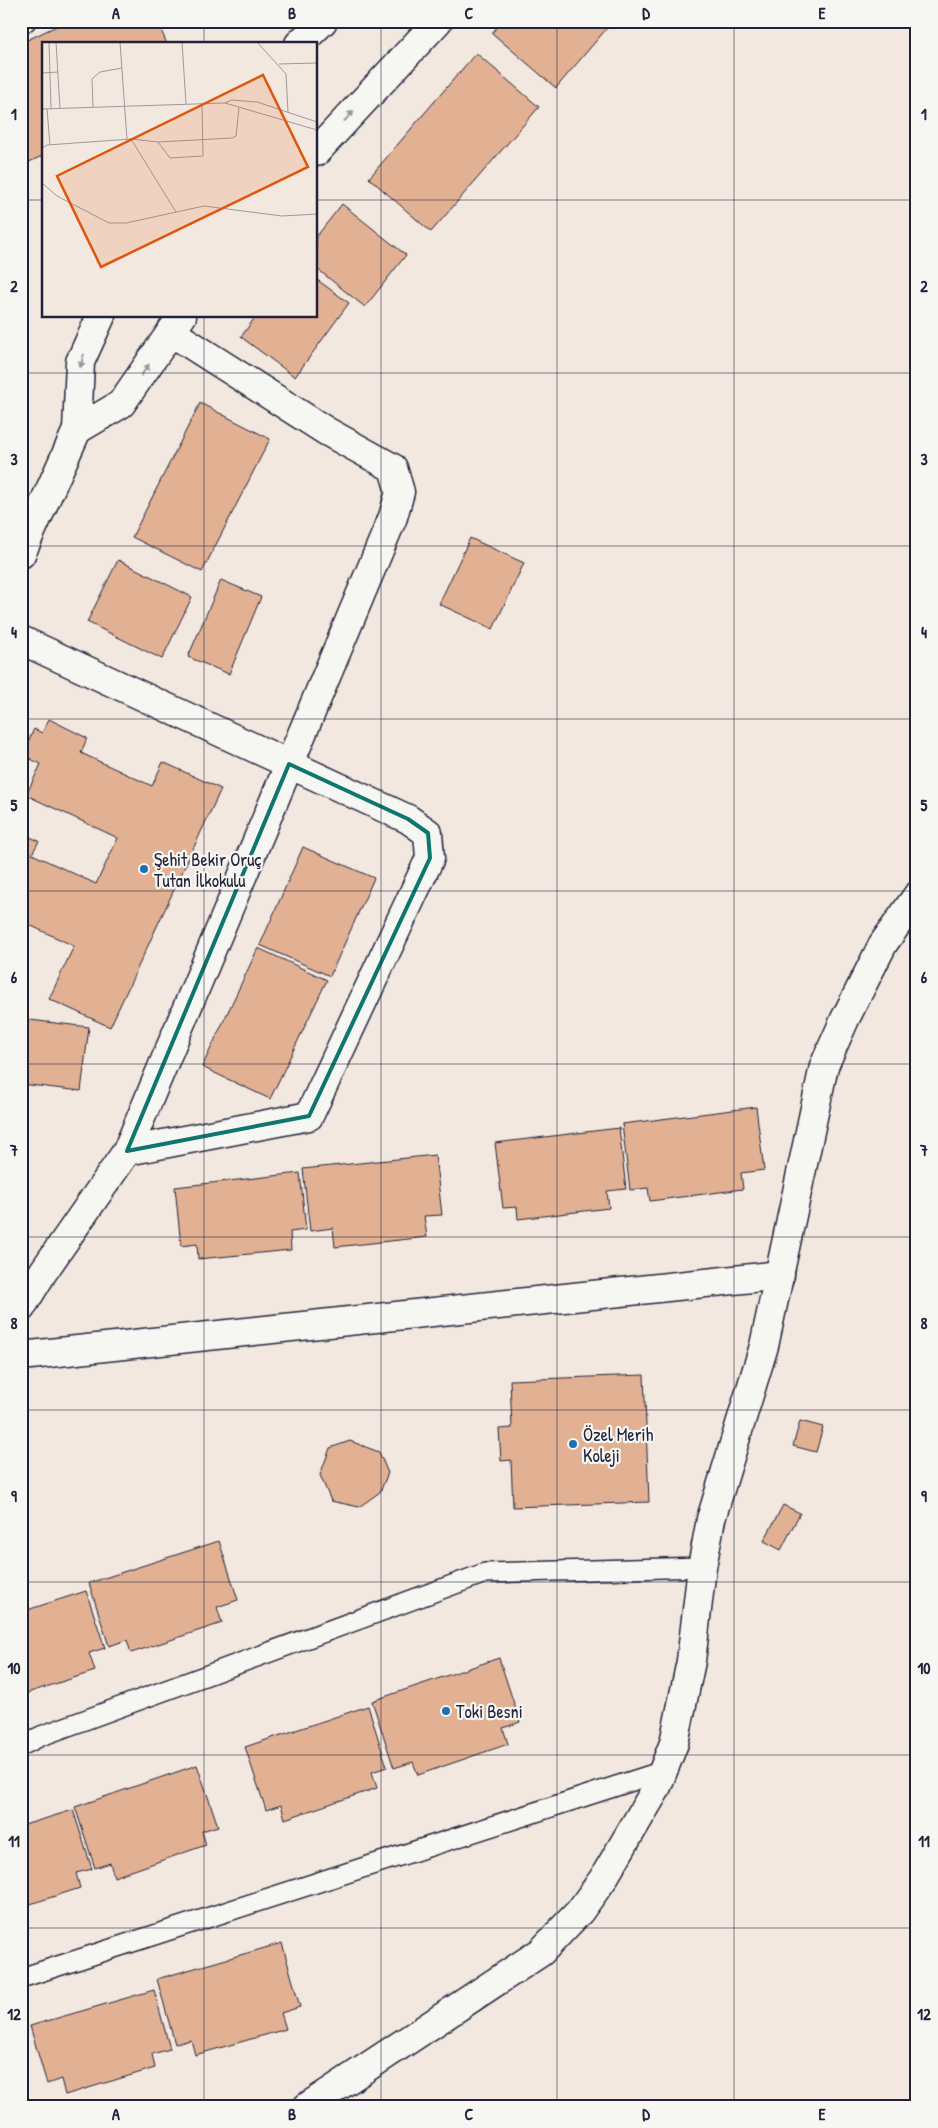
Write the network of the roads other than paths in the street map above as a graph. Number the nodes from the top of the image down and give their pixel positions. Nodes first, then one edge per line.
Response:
1 (26, 21) edge
2 (322, 21) edge
3 (438, 21) edge
4 (21, 24) edge
5 (301, 42) edge
6 (318, 150) edge
7 (100, 318) edge
8 (176, 324) edge
9 (77, 430) junction
10 (21, 554) edge
11 (21, 640) edge
12 (289, 764) junction
13 (917, 896) edge
14 (127, 1151) junction
15 (780, 1275) junction
16 (21, 1308) edge
17 (21, 1356) edge
18 (702, 1567) junction
19 (21, 1746) edge
20 (663, 1771) junction
21 (21, 1978) edge
22 (307, 2107) edge

1 - 4 lane
2 - 5 street
6 -> 3 street
7 -> 9 street
9 -> 8 street
8 - 12 street
9 - 10 street
11 - 12 street
12 - 14 street
12 - 14 street
13 - 15 street
14 - 16 street
15 - 17 street
15 - 18 street
18 - 19 lane
18 - 20 street
20 - 21 lane
20 - 22 street

